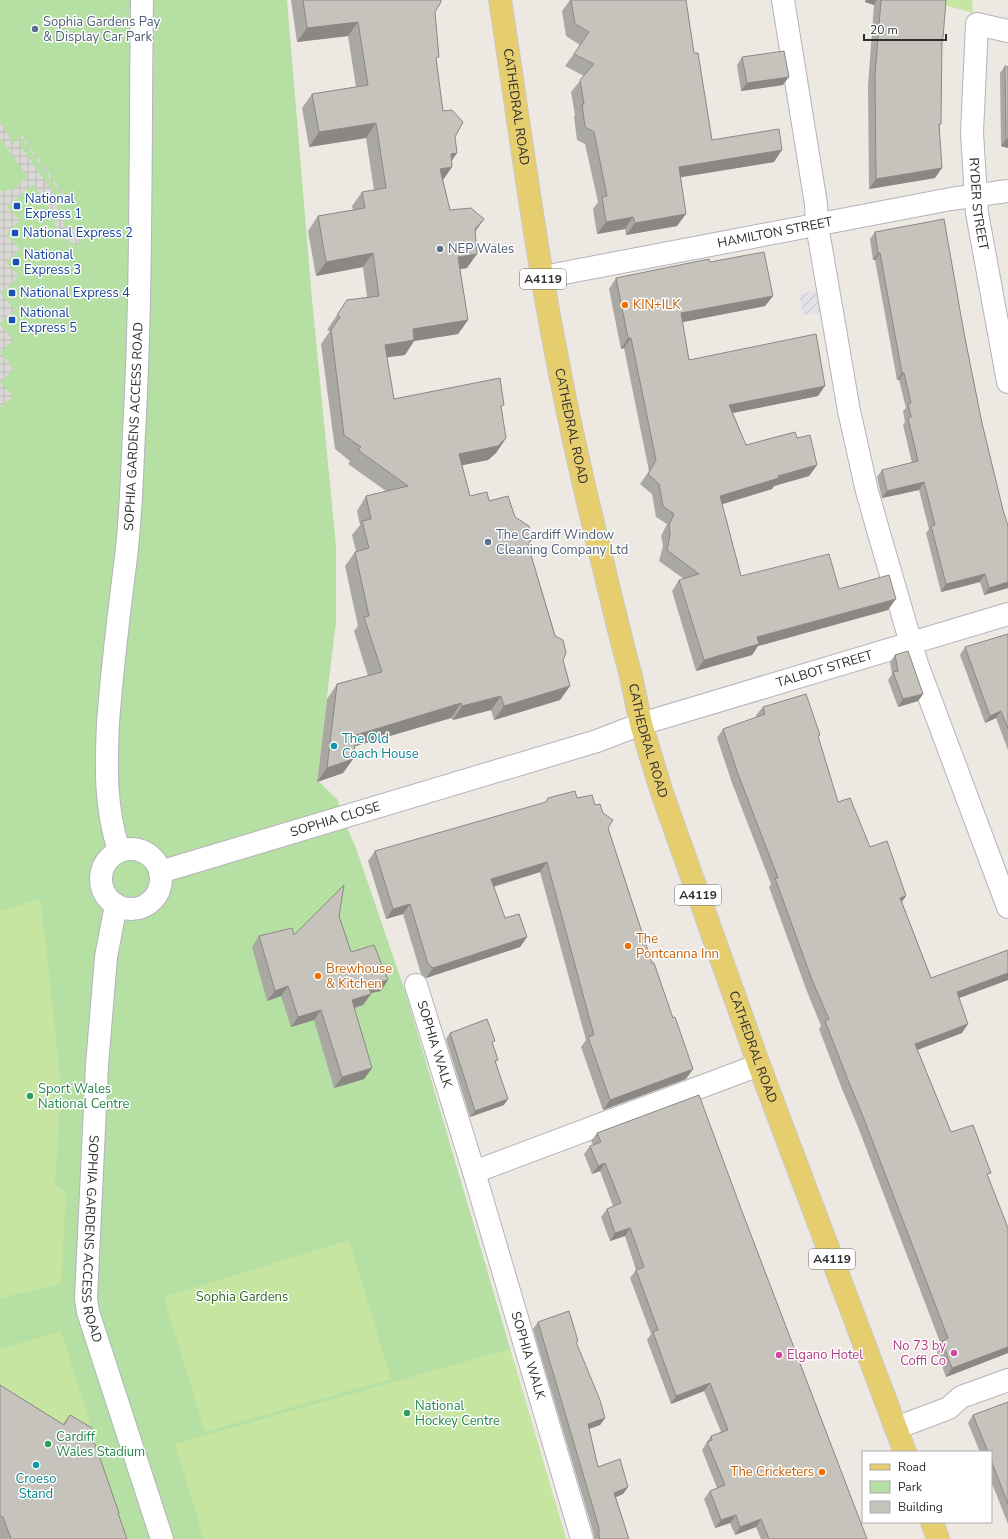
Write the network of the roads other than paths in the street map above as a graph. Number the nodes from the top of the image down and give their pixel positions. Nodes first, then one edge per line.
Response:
1 (142, 0) edge
2 (500, 0) edge
3 (783, 0) edge
4 (1008, 31) edge
5 (1008, 191) edge
6 (976, 195) junction
7 (817, 225) junction
8 (543, 277) junction
9 (1008, 382) edge
10 (1008, 614) edge
11 (910, 644) junction
12 (641, 724) junction
13 (119, 850) junction
14 (160, 872) junction
15 (116, 905) junction
16 (1008, 907) edge
17 (416, 985) dead end
18 (759, 1065) junction
19 (474, 1172) junction
20 (1008, 1380) edge
21 (896, 1428) junction
22 (905, 1451) edge
23 (932, 1523) edge
24 (162, 1539) edge
25 (582, 1539) edge
26 (938, 1539) edge

1 - 13 street, SOPHIA GARDENS ACCESS ROAD
2 - 8 main road, CATHEDRAL ROAD / A4119
3 - 7 street
4 - 6 street, RYDER STREET
5 - 6 street, HAMILTON STREET
6 - 7 street, HAMILTON STREET
6 - 9 street, RYDER STREET
7 - 8 street, HAMILTON STREET
7 - 11 street
8 - 12 main road, CATHEDRAL ROAD / A4119
10 - 11 street, TALBOT STREET
11 - 12 street, TALBOT STREET
11 - 16 street
12 - 14 street, SOPHIA CLOSE
12 - 18 main road, CATHEDRAL ROAD / A4119
13 - 14 street
13 - 15 street
14 - 15 street
15 - 24 street, SOPHIA GARDENS ACCESS ROAD
17 - 19 street, SOPHIA WALK
18 - 19 street
18 - 21 main road, CATHEDRAL ROAD / A4119
19 - 25 street, SOPHIA WALK
20 - 21 street
21 - 22 main road, CATHEDRAL ROAD / A4119
23 - 26 main road

